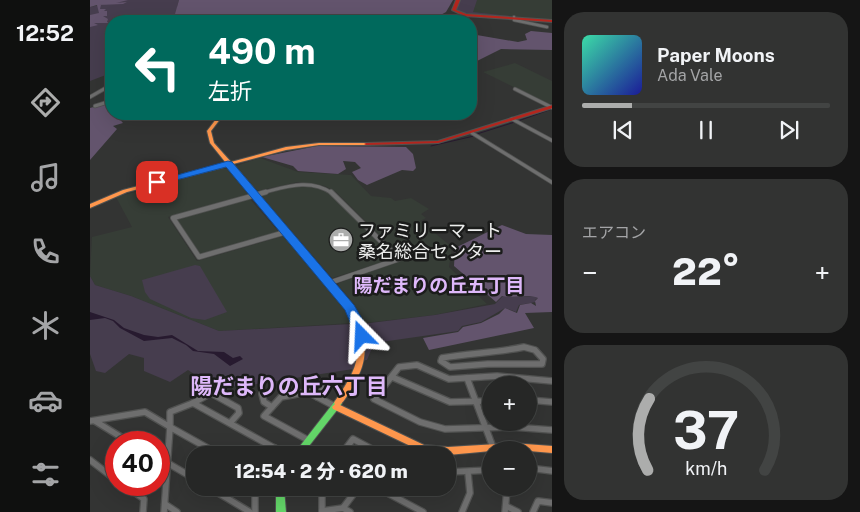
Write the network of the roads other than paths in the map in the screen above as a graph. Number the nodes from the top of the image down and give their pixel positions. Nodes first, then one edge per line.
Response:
1 (458, 0) edge
2 (514, 17) junction
3 (552, 21) edge
4 (547, 27) dead end
5 (105, 88) edge
6 (515, 89) dead end
7 (90, 97) edge
8 (105, 103) edge
9 (95, 106) dead end
10 (552, 107) edge
11 (512, 119) junction
12 (217, 120) edge
13 (472, 133) junction
14 (552, 141) edge
15 (228, 164) junction
16 (552, 183) edge
17 (255, 195) junction
18 (90, 206) edge
19 (286, 232) junction
20 (330, 283) junction
21 (464, 366) junction
22 (529, 366) junction
23 (532, 376) edge
24 (392, 377) junction
25 (482, 377) edge
26 (468, 378) junction
27 (537, 379) edge
28 (331, 380) dead end
29 (552, 381) edge
30 (262, 394) dead end
31 (317, 396) junction
32 (537, 401) edge
33 (477, 402) junction
34 (482, 402) edge
35 (552, 402) edge
36 (193, 403) junction
37 (272, 407) junction
38 (336, 407) junction
39 (482, 415) edge
40 (92, 421) edge
41 (230, 423) junction
42 (170, 427) junction
43 (482, 428) edge
44 (537, 429) edge
45 (552, 430) edge
46 (110, 431) edge
47 (170, 431) edge
48 (308, 440) junction
49 (204, 446) edge
50 (271, 446) edge
51 (304, 446) edge
52 (348, 446) edge
53 (366, 446) edge
54 (537, 448) edge
55 (482, 450) edge
56 (552, 450) edge
57 (90, 460) edge
58 (170, 463) edge
59 (537, 469) edge
60 (482, 471) edge
61 (552, 471) edge
62 (105, 472) edge
63 (456, 472) edge
64 (468, 472) junction
65 (186, 473) edge
66 (141, 496) edge
67 (166, 496) edge
68 (223, 496) edge
69 (255, 496) edge
70 (280, 496) edge
71 (322, 496) edge
72 (352, 496) edge
73 (393, 496) edge
74 (507, 496) edge
75 (552, 503) edge
76 (165, 504) junction
77 (344, 508) junction
78 (506, 509) edge
79 (322, 511) edge
80 (144, 512) edge
81 (164, 512) edge
82 (177, 512) edge
83 (250, 512) edge
84 (255, 512) edge
85 (281, 512) edge
86 (350, 512) edge
87 (423, 512) edge
88 (462, 512) edge
89 (518, 512) edge
90 (533, 512) edge

1 - 2 street
2 - 3 street
2 - 4 street
5 - 7 street
6 - 10 street
8 - 9 street
10 - 11 street
11 - 13 street
11 - 14 street
12 - 15 street
13 - 15 street
13 - 16 street
15 - 17 street
15 - 18 street
17 - 19 street
17 - 19 street
17 - 20 street
19 - 20 street
20 - 38 street
21 - 22 street
21 - 22 street
21 - 26 street
22 - 23 street
24 - 26 street
24 - 33 street
24 - 43 street
25 - 26 street
26 - 33 street
27 - 29 street
28 - 31 street
30 - 37 street
31 - 37 street
31 - 38 street
32 - 35 street
33 - 34 street
33 - 39 street
36 - 41 street
36 - 41 street
36 - 42 street
37 - 48 street
38 - 48 street
38 - 55 street
40 - 42 street
40 - 46 street
41 - 50 street
42 - 47 street
42 - 49 street
44 - 45 street
48 - 51 street
52 - 53 street
54 - 56 street
57 - 62 street
58 - 65 street
59 - 61 street
60 - 64 street
63 - 64 street
64 - 88 street
66 - 80 street
67 - 76 street
68 - 83 street
69 - 84 street
70 - 85 street
71 - 79 street
72 - 77 street
73 - 87 street
74 - 78 street
75 - 90 street
76 - 81 street
76 - 82 street
77 - 79 street
77 - 86 street
78 - 89 street

